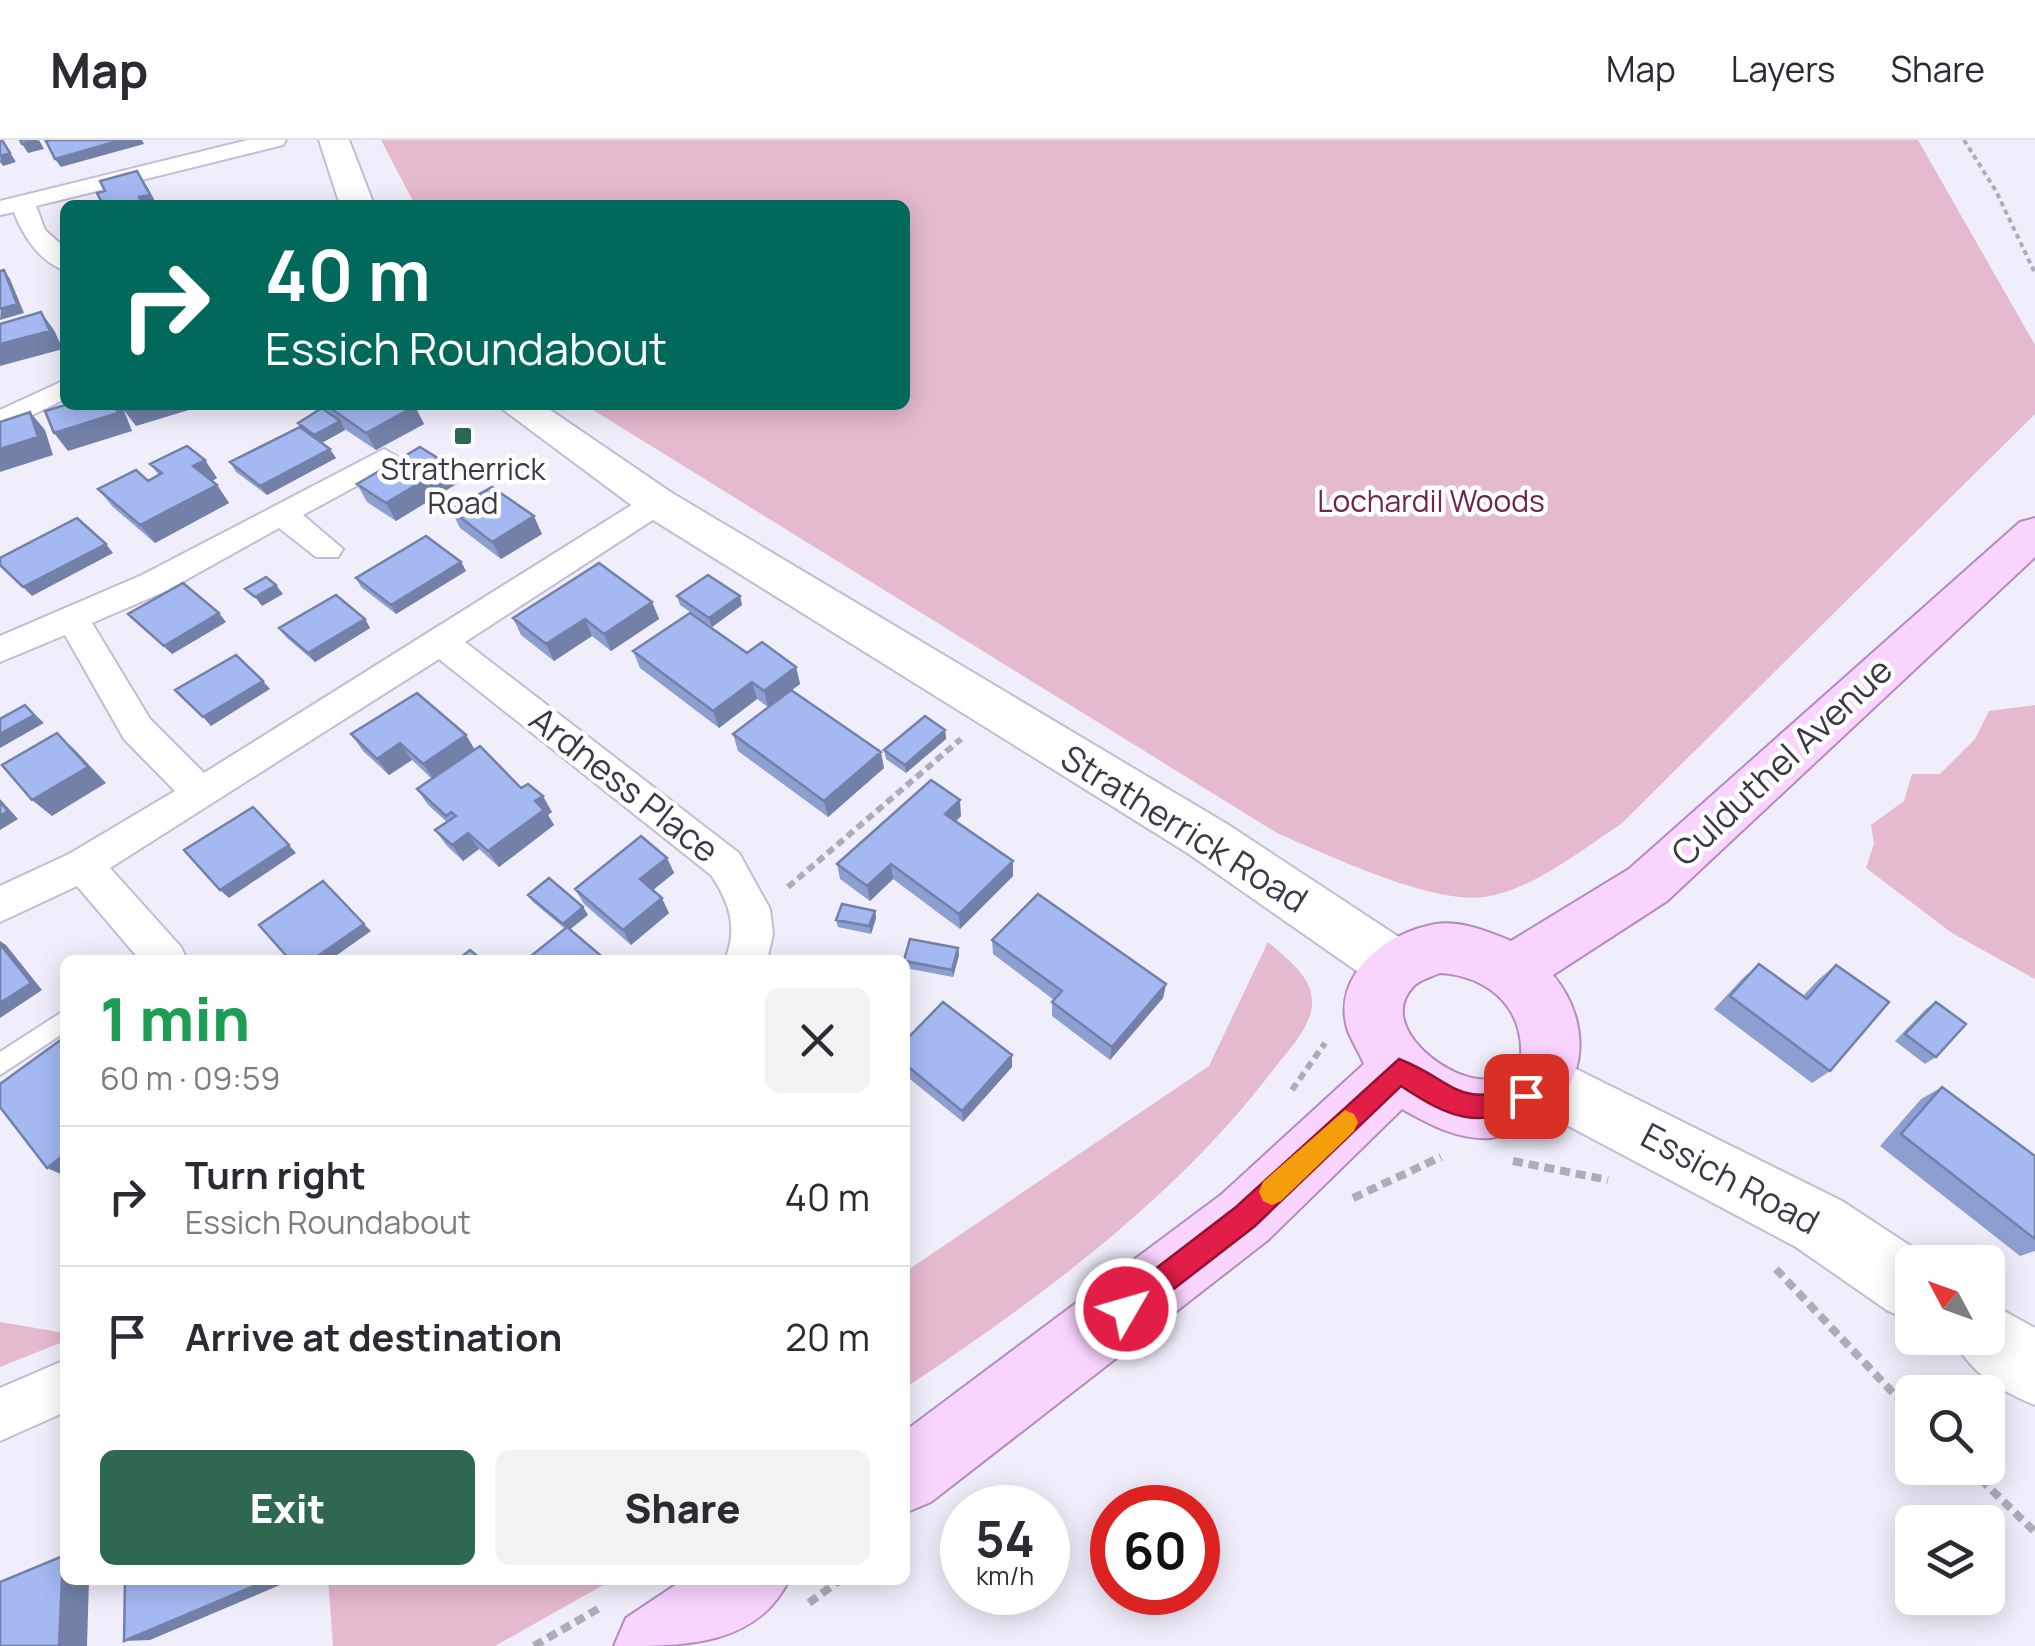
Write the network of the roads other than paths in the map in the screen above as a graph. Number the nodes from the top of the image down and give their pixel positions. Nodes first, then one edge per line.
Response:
1 (275, 140) edge
2 (334, 140) edge
3 (356, 200) edge
4 (11, 205) edge
5 (60, 257) edge
6 (60, 391) edge
7 (524, 410) edge
8 (0, 422) edge
9 (384, 458) dead end
10 (657, 503) junction
11 (282, 515) junction
12 (2035, 532) edge
13 (326, 550) dead end
14 (74, 620) junction
15 (440, 641) junction
16 (0, 650) edge
17 (201, 794) junction
18 (83, 865) junction
19 (0, 905) edge
20 (158, 955) edge
21 (747, 955) edge
22 (1394, 964) junction
23 (1512, 971) junction
24 (60, 1024) edge
25 (0, 1066) edge
26 (1399, 1071) junction
27 (1542, 1080) junction
28 (1895, 1275) edge
29 (2005, 1349) edge
30 (2035, 1370) edge
31 (60, 1388) edge
32 (0, 1415) edge
33 (910, 1472) edge
34 (737, 1585) edge
35 (635, 1622) edge

1 - 4 street
2 - 3 street
4 - 5 street
6 - 8 street
7 - 10 street, Stratherrick Road
9 - 11 street
10 - 15 street
10 - 22 street, Stratherrick Road
11 - 13 street
11 - 14 street
12 - 23 main road, Culduthel Avenue
14 - 16 street
14 - 17 street
15 - 17 street
15 - 21 street, Ardness Place
17 - 18 street
18 - 19 street
18 - 20 street
22 - 23 main road
22 - 26 main road
23 - 27 main road
24 - 25 lane
26 - 27 main road
26 - 33 main road
27 - 28 street, Essich Road
29 - 30 street
31 - 32 street
34 - 35 main road

